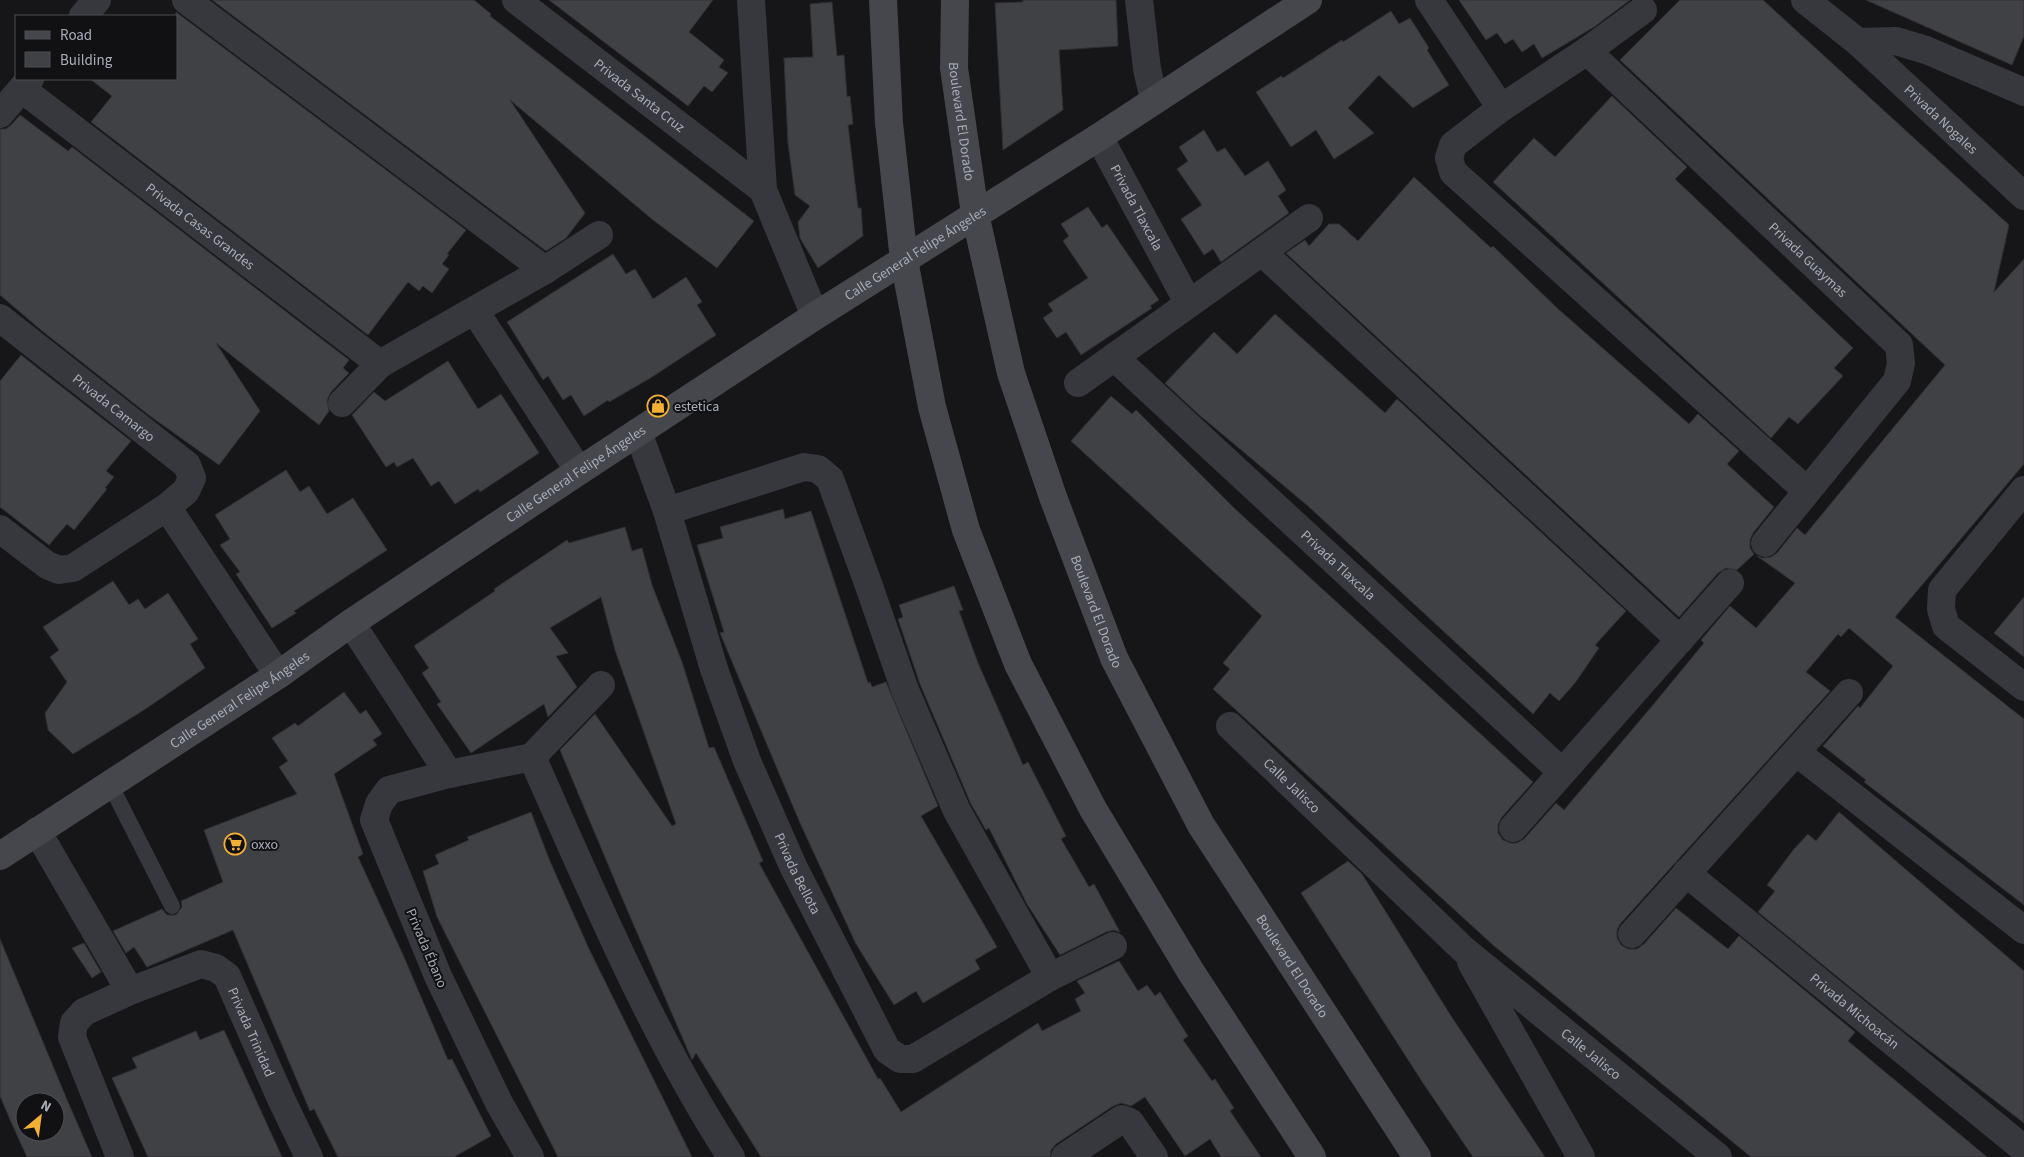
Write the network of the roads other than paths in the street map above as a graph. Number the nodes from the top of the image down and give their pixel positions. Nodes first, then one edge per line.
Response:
1 (97, 0) edge
2 (186, 0) edge
3 (516, 0) edge
4 (751, 0) edge
5 (883, 0) edge
6 (955, 0) edge
7 (1139, 0) edge
8 (1308, 0) edge
9 (1429, 0) edge
10 (1805, 0) edge
11 (1643, 10) dead end
12 (85, 15) edge
13 (1858, 42) junction
14 (1586, 51) junction
15 (26, 84) edge
16 (2024, 92) edge
17 (1154, 100) junction
18 (1502, 108) junction
19 (0, 114) edge
20 (1099, 137) junction
21 (763, 190) junction
22 (2024, 196) edge
23 (975, 214) junction
24 (1309, 218) dead end
25 (599, 235) dead end
26 (1262, 252) junction
27 (904, 260) junction
28 (545, 270) junction
29 (1189, 304) junction
30 (475, 311) junction
31 (815, 316) junction
32 (0, 318) edge
33 (1114, 358) junction
34 (380, 364) junction
35 (1078, 383) dead end
36 (342, 403) dead end
37 (638, 432) junction
38 (579, 471) junction
39 (2024, 490) edge
40 (1808, 491) junction
41 (167, 507) junction
42 (668, 511) junction
43 (0, 529) edge
44 (1765, 543) dead end
45 (1730, 583) dead end
46 (351, 623) junction
47 (1680, 640) junction
48 (278, 675) junction
49 (601, 685) dead end
50 (2024, 687) edge
51 (1849, 693) dead end
52 (1230, 726) dead end
53 (1796, 752) junction
54 (532, 756) junction
55 (1562, 772) junction
56 (448, 774) junction
57 (110, 784) junction
58 (1513, 828) dead end
59 (37, 831) junction
60 (0, 856) edge
61 (1686, 874) junction
62 (172, 906) dead end
63 (2024, 930) edge
64 (1632, 934) dead end
65 (1113, 946) dead end
66 (1464, 950) junction
67 (1050, 977) junction
68 (130, 991) junction
69 (2024, 1146) edge
70 (120, 1157) edge
71 (309, 1157) edge
72 (530, 1157) edge
73 (731, 1157) edge
74 (1064, 1157) edge
75 (1154, 1157) edge
76 (1312, 1157) edge
77 (1416, 1157) edge
78 (1581, 1157) edge
79 (1718, 1157) edge

1 - 12 street
2 - 28 street
3 - 21 street, Privada Santa Cruz
4 - 21 street
5 - 27 main road
6 - 23 main road, Boulevard El Dorado
7 - 17 street
8 - 17 main road, Calle General Felipe Ángeles
9 - 18 street
10 - 13 street, Privada Nogales
11 - 14 street
13 - 16 street
13 - 22 street, Privada Nogales
14 - 18 street
14 - 40 street, Privada Guaymas
15 - 19 street, Privada Casas Grandes
15 - 34 street, Privada Casas Grandes
17 - 20 main road, Calle General Felipe Ángeles
18 - 40 street
20 - 23 main road, Calle General Felipe Ángeles
20 - 29 street, Privada Tlaxcala
21 - 31 street
23 - 27 main road, Calle General Felipe Ángeles
23 - 77 main road, Boulevard El Dorado
24 - 26 street
25 - 28 street
26 - 29 street
26 - 47 street
27 - 31 main road, Calle General Felipe Ángeles
27 - 76 main road
28 - 30 street
29 - 33 street
30 - 34 street
30 - 38 street
31 - 37 main road, Calle General Felipe Ángeles
32 - 41 street, Privada Camargo
33 - 35 street
33 - 55 street, Privada Tlaxcala
34 - 36 street
37 - 38 main road, Calle General Felipe Ángeles
37 - 42 street, Privada Bellota
38 - 46 main road, Calle General Felipe Ángeles
39 - 50 street
40 - 44 street, Privada Guaymas
41 - 43 street, Privada Camargo
41 - 48 street
42 - 67 street
42 - 67 street, Privada Bellota
45 - 47 street
46 - 48 main road, Calle General Felipe Ángeles
46 - 56 street
47 - 55 street
48 - 57 main road, Calle General Felipe Ángeles
49 - 54 street
51 - 53 street
52 - 66 street, Calle Jalisco
53 - 61 street
53 - 63 street
54 - 56 street, Privada Ébano
54 - 73 street
55 - 58 street
56 - 72 street, Privada Ébano
57 - 59 main road, Calle General Felipe Ángeles
57 - 62 lane
59 - 60 main road, Calle General Felipe Ángeles
59 - 68 street
61 - 64 street
61 - 69 street, Privada Michoacán
65 - 67 street, Privada Bellota
66 - 78 street, Calle Jalisco
66 - 79 street, Calle Jalisco
68 - 70 street, Privada Trinidad
68 - 71 street, Privada Trinidad
74 - 75 street

